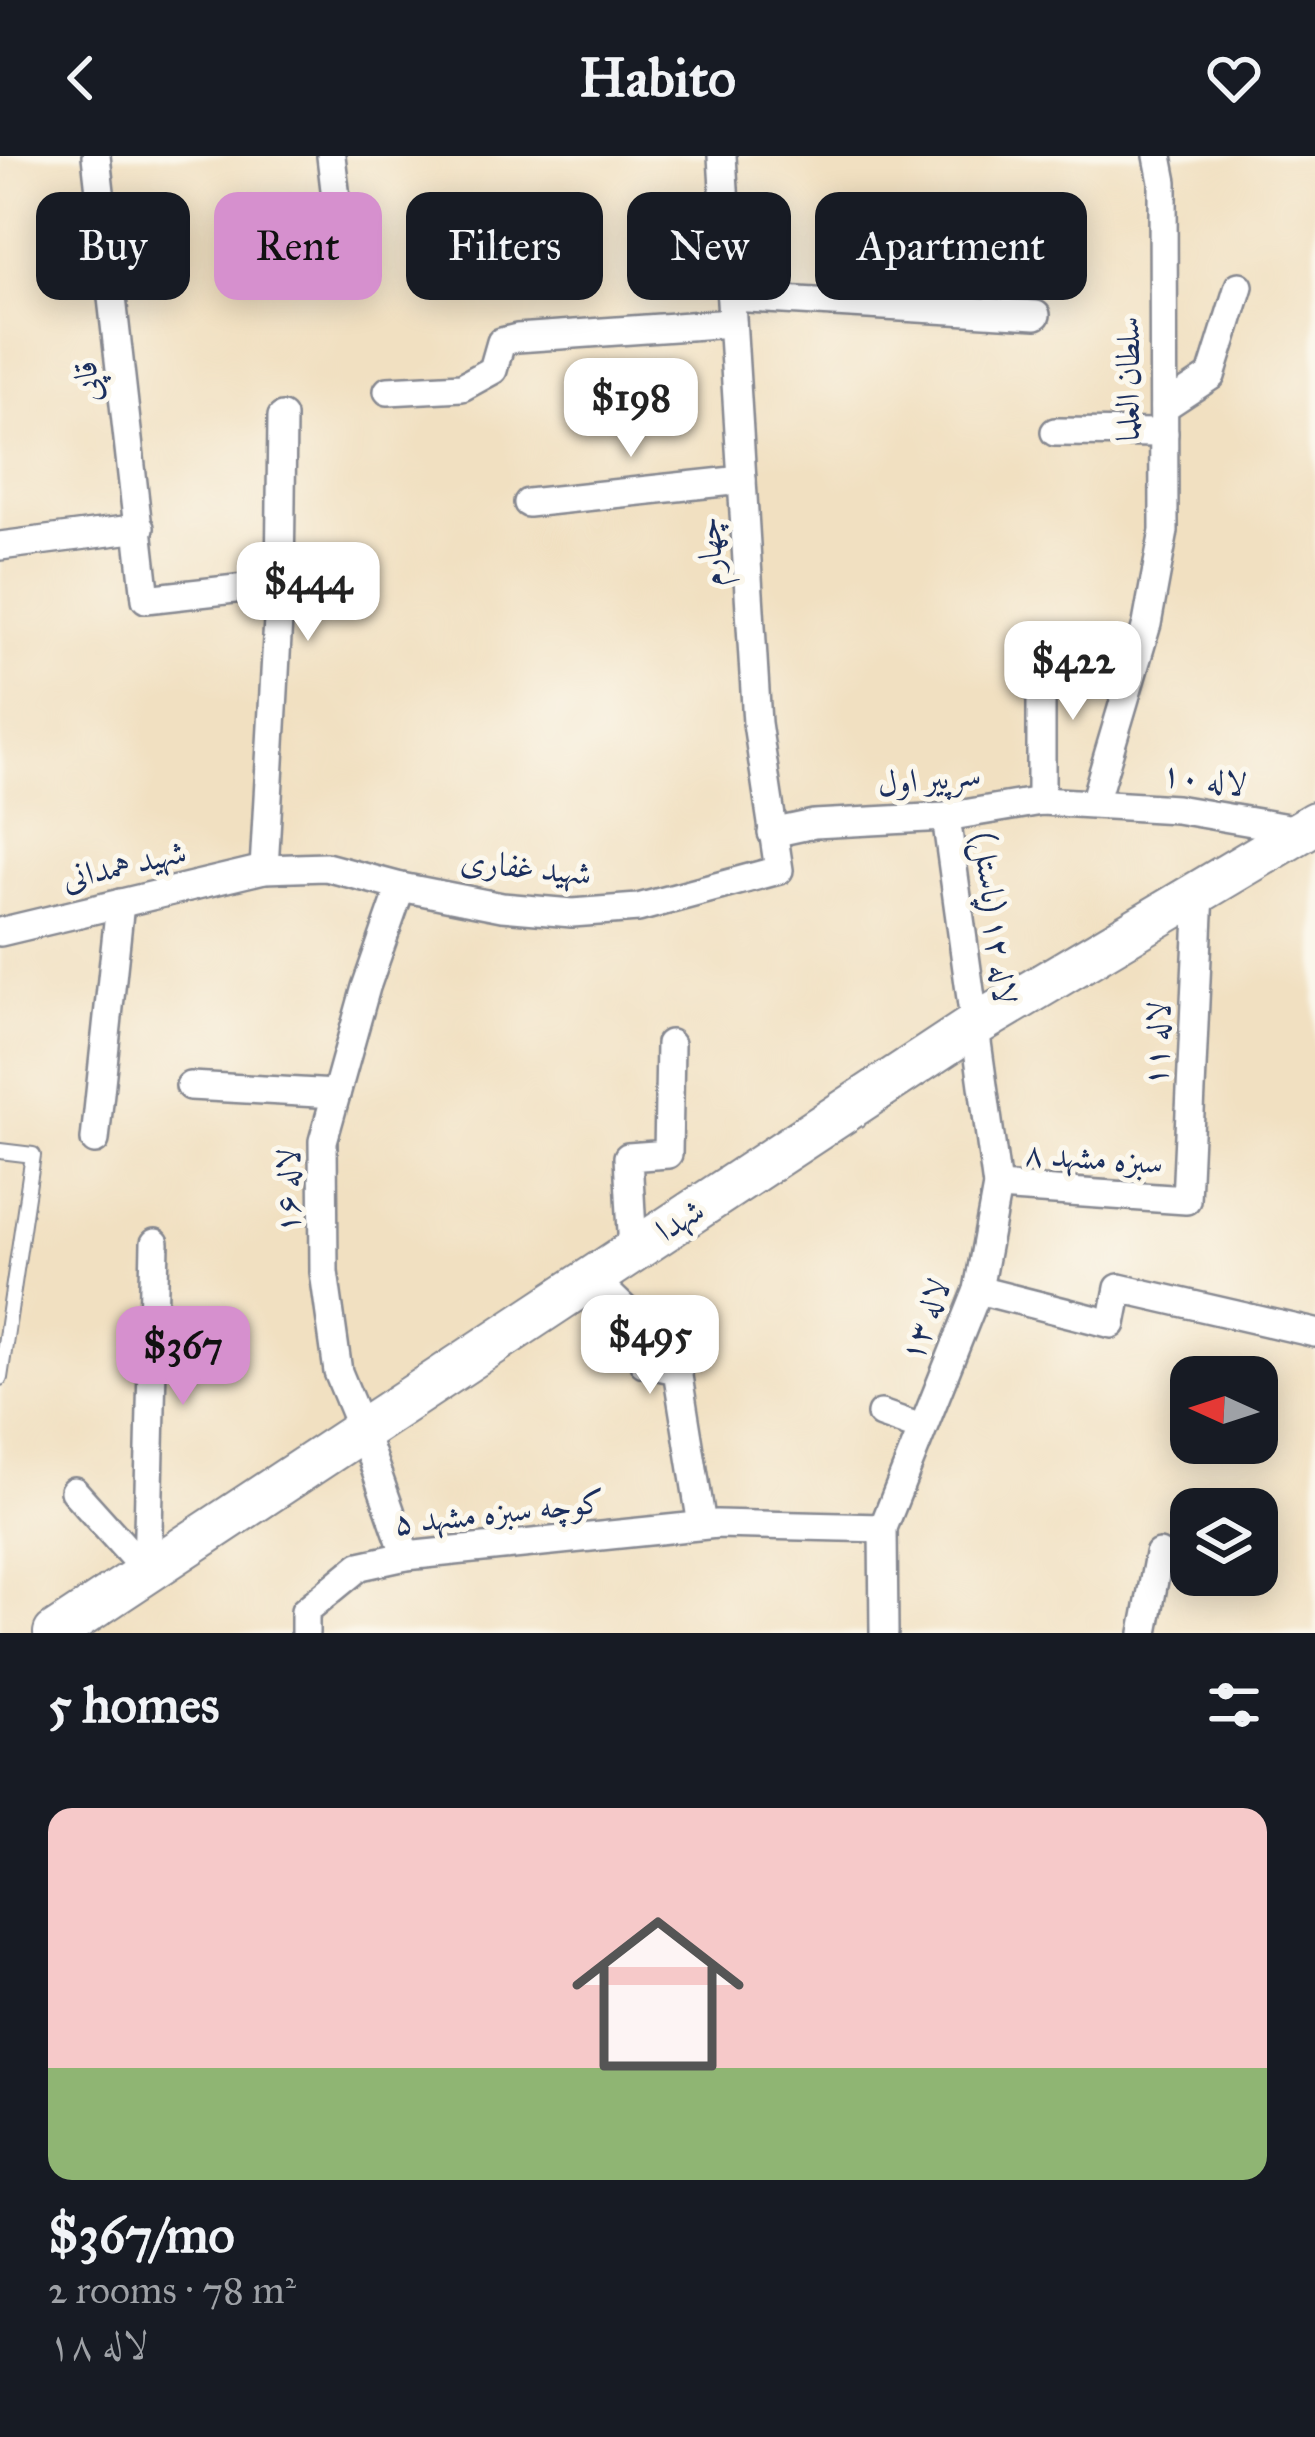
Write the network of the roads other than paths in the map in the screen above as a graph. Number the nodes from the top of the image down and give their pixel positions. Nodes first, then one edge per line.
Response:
1 (96, 156) edge
2 (331, 156) edge
3 (722, 156) edge
4 (1158, 156) edge
5 (335, 192) edge
6 (1239, 286) dead end
7 (731, 310) junction
8 (1036, 315) dead end
9 (388, 392) dead end
10 (282, 417) dead end
11 (1164, 420) junction
12 (1055, 432) dead end
13 (742, 480) junction
14 (528, 502) dead end
15 (140, 528) junction
16 (0, 546) edge
17 (280, 584) junction
18 (1041, 645) dead end
19 (1041, 801) junction
20 (1094, 803) junction
21 (946, 817) junction
22 (1311, 829) edge
23 (772, 832) junction
24 (264, 869) junction
25 (779, 870) joint
26 (401, 887) junction
27 (1200, 892) junction
28 (120, 903) junction
29 (0, 932) edge
30 (972, 1027) junction
31 (670, 1044) dead end
32 (190, 1085) dead end
33 (336, 1094) junction
34 (95, 1140) dead end
35 (0, 1151) edge
36 (997, 1187) junction
37 (1186, 1200) joint
38 (155, 1243) dead end
39 (634, 1251) junction
40 (592, 1278) junction
41 (978, 1290) junction
42 (1315, 1333) edge
43 (0, 1378) edge
44 (881, 1414) dead end
45 (921, 1428) junction
46 (362, 1430) junction
47 (74, 1490) dead end
48 (710, 1524) junction
49 (883, 1528) junction
50 (1159, 1554) dead end
51 (406, 1556) junction
52 (147, 1572) junction
53 (305, 1622) edge
54 (55, 1633) edge
55 (884, 1633) edge
56 (1144, 1633) edge

1 - 15 street, قاپی
2 - 5 street
3 - 7 street, چهارم
4 - 11 street, سلطان العلما
6 - 11 street
7 - 8 street
7 - 9 street
7 - 13 street, چهارم
10 - 17 street
11 - 12 street
11 - 20 street, سلطان العلما
13 - 14 street
13 - 23 street, چهارم
15 - 16 street
15 - 17 street, قاپی
17 - 24 street
18 - 19 street
19 - 20 street, سرپیر اول
19 - 21 street, سرپیر اول
20 - 22 street, لاله ۱۰
21 - 23 street, سرپیر اول
21 - 30 street, لاله ۱۲ (پاستل)
22 - 27 main road, شهدا
23 - 25 street, چهارم
24 - 26 street, شهید غفاری
24 - 28 street, شهید همدانی
25 - 26 street, شهید غفاری
26 - 33 street, لاله ۱۶
27 - 30 main road, شهدا
27 - 37 street, ۱۱ لاله
28 - 29 street, شهید همدانی
28 - 34 street
30 - 36 street, لاله ۱۳
30 - 39 main road, شهدا
31 - 39 street
32 - 33 street
33 - 46 street, لاله ۱۶
35 - 43 lane
36 - 37 street, ۸ سبزه مشهد
36 - 41 street, لاله ۱۳
38 - 52 street
39 - 40 main road, شهدا
40 - 46 main road, شهدا
40 - 48 street
41 - 42 street
41 - 45 street, لاله ۱۳
44 - 45 street
45 - 49 street, لاله ۱۳
46 - 51 street, لاله ۱۶
46 - 52 main road, شهدا
47 - 52 street
48 - 49 street, کوچه سبزه مشهد ۵
48 - 51 street, کوچه سبزه مشهد ۵
49 - 55 street, لاله ۱۳
50 - 56 street
51 - 53 street, کوچه سبزه مشهد ۵
52 - 54 main road, شهدا

